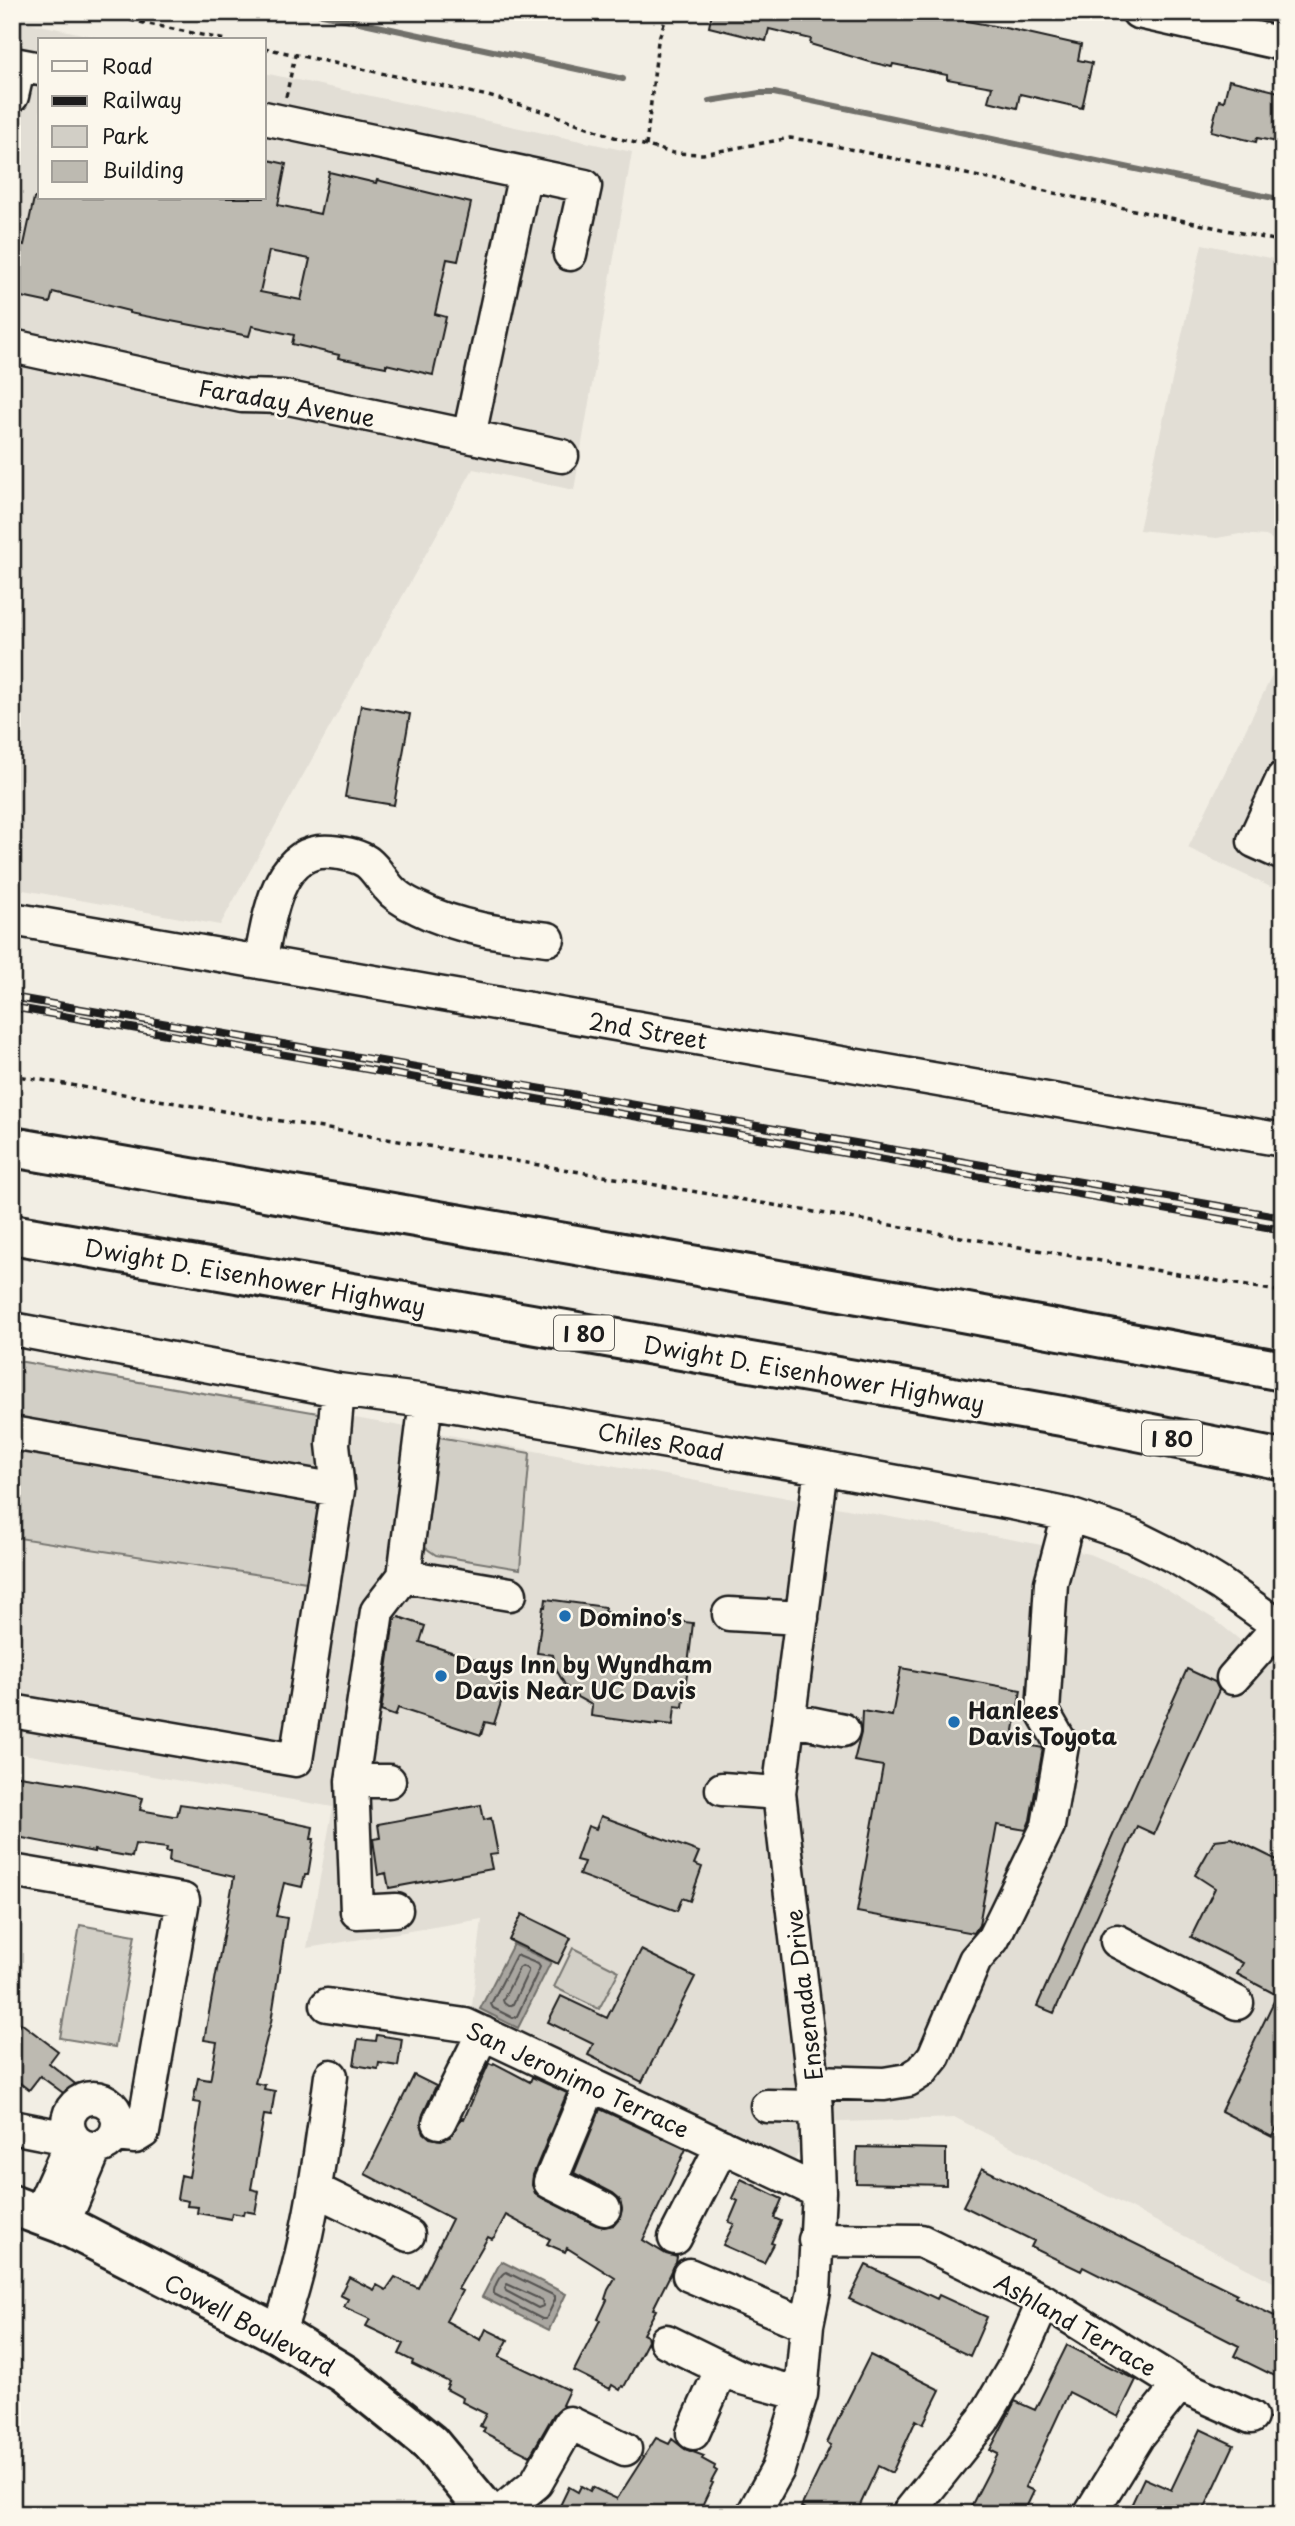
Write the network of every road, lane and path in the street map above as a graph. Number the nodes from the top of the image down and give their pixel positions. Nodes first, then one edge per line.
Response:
1 (91, 12) edge
2 (668, 12) edge
3 (1149, 13) edge
4 (216, 38) edge
5 (1283, 44) edge
6 (266, 48) edge
7 (295, 55) junction
8 (38, 69) edge
9 (12, 96) edge
10 (273, 120) edge
11 (646, 146) junction
12 (525, 173) junction
13 (1283, 242) edge
14 (570, 254) dead end
15 (12, 346) edge
16 (469, 436) junction
17 (562, 456) dead end
18 (1283, 778) edge
19 (1283, 854) edge
20 (12, 919) edge
21 (548, 939) dead end
22 (260, 962) junction
23 (12, 1075) edge
24 (1283, 1140) edge
25 (12, 1147) edge
26 (12, 1234) edge
27 (1283, 1292) edge
28 (951, 1310) junction
29 (12, 1329) edge
30 (1283, 1349) edge
31 (1283, 1371) edge
32 (338, 1390) junction
33 (426, 1401) junction
34 (12, 1433) edge
35 (1283, 1460) edge
36 (821, 1468) junction
37 (338, 1490) junction
38 (1069, 1516) junction
39 (404, 1576) junction
40 (510, 1594) dead end
41 (729, 1614) dead end
42 (802, 1618) junction
43 (1281, 1627) edge
44 (1233, 1678) dead end
45 (12, 1711) edge
46 (789, 1719) junction
47 (844, 1730) dead end
48 (352, 1781) junction
49 (389, 1781) dead end
50 (722, 1789) dead end
51 (779, 1793) junction
52 (12, 1871) edge
53 (396, 1910) dead end
54 (1117, 1941) dead end
55 (1237, 2003) dead end
56 (327, 2005) dead end
57 (483, 2033) junction
58 (331, 2076) dead end
59 (591, 2084) junction
60 (815, 2094) junction
61 (766, 2106) dead end
62 (439, 2122) dead end
63 (12, 2127) edge
64 (94, 2141) junction
65 (722, 2147) junction
66 (316, 2190) junction
67 (819, 2192) junction
68 (604, 2209) dead end
69 (38, 2214) edge
70 (408, 2235) dead end
71 (675, 2238) dead end
72 (815, 2241) junction
73 (690, 2275) dead end
74 (1044, 2301) junction
75 (807, 2326) junction
76 (278, 2334) junction
77 (666, 2341) dead end
78 (722, 2368) junction
79 (1179, 2385) junction
80 (801, 2394) junction
81 (1251, 2417) dead end
82 (692, 2433) dead end
83 (625, 2449) dead end
84 (489, 2514) edge
85 (498, 2514) edge
86 (753, 2514) edge
87 (908, 2514) edge
88 (1090, 2514) edge

1 - 4 path
2 - 11 path
3 - 5 street
6 - 7 path
7 - 10 path
7 - 11 path
8 - 9 street
10 - 12 street
11 - 13 path
12 - 14 street
12 - 16 street
15 - 16 street, Faraday Avenue
16 - 17 street, Faraday Avenue
18 - 19 street
20 - 22 street, 2nd Street
21 - 22 street
22 - 24 street, 2nd Street
23 - 27 path
25 - 28 main road
26 - 35 main road, Dwight D. Eisenhower Highway / I 80
28 - 30 main road
28 - 31 main road
29 - 32 street, Chiles Road
32 - 33 street, Chiles Road
32 - 37 street
33 - 36 street, Chiles Road
33 - 39 street
34 - 37 street
36 - 38 street, Chiles Road
36 - 42 street, Ensenada Drive
37 - 45 street
38 - 43 street, Chiles Road
38 - 60 street
39 - 40 street
39 - 48 street
41 - 42 street
42 - 46 street, Ensenada Drive
43 - 44 street
46 - 47 street
46 - 51 street, Ensenada Drive
48 - 49 street
48 - 53 street
50 - 51 street
51 - 60 street, Ensenada Drive
52 - 64 street
54 - 55 street
56 - 57 street, San Jeronimo Terrace
57 - 59 street, San Jeronimo Terrace
57 - 62 street
58 - 66 street
59 - 65 street, San Jeronimo Terrace
59 - 68 street
60 - 61 street
60 - 67 street, Ensenada Drive
63 - 64 street
64 - 69 street
65 - 67 street, San Jeronimo Terrace
65 - 71 street
66 - 70 street
66 - 76 street
67 - 72 street, Ensenada Drive
69 - 76 main road, Cowell Boulevard
72 - 74 street, Ashland Terrace
72 - 75 street, Ensenada Drive
73 - 75 street
74 - 79 street, Ashland Terrace
74 - 87 street
75 - 80 street, Ensenada Drive
76 - 84 main road, Cowell Boulevard
77 - 78 street
78 - 80 street
78 - 82 street
79 - 81 street, Ashland Terrace
79 - 88 street
80 - 86 street, Ensenada Drive
83 - 85 street

